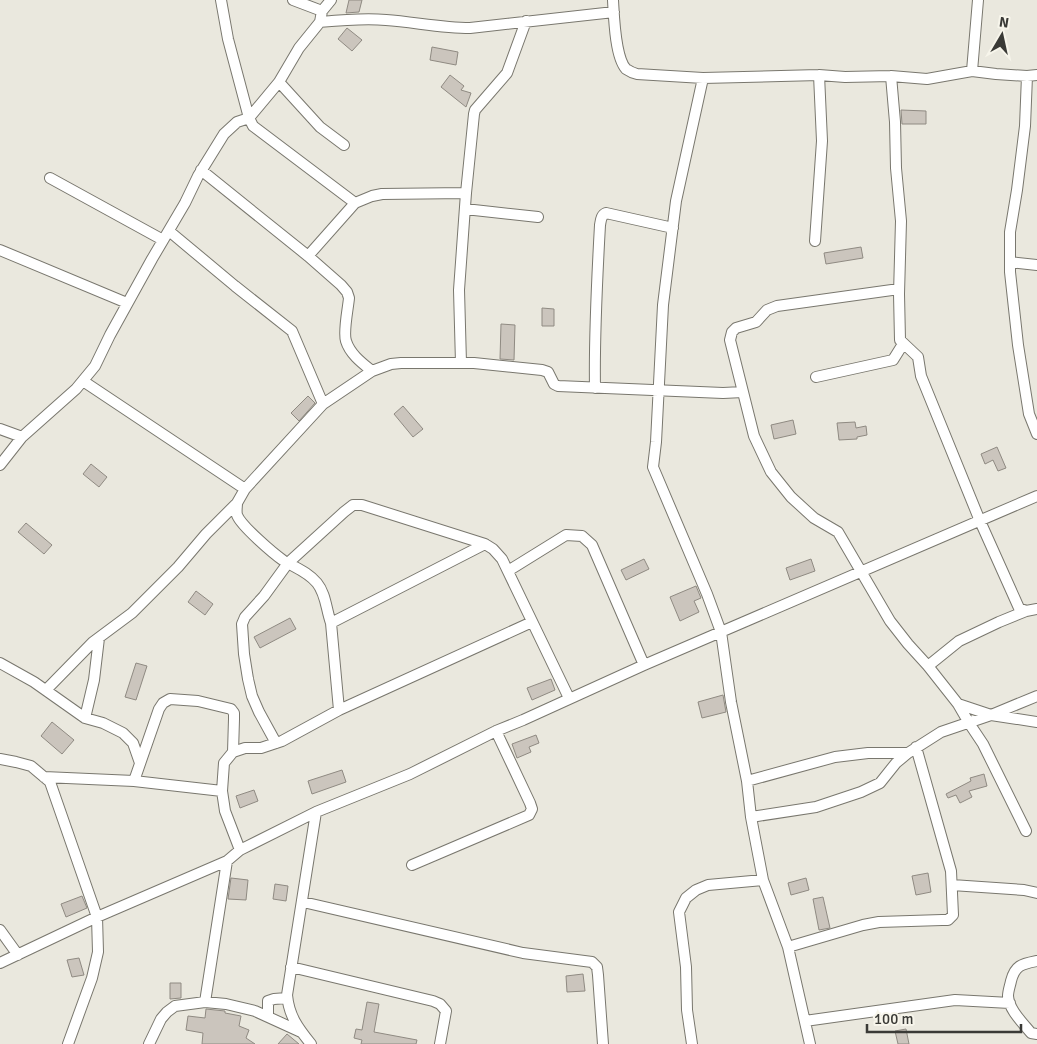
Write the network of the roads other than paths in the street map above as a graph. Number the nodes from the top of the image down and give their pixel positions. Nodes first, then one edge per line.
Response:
1 (221, 0) edge
2 (293, 0) edge
3 (331, 0) edge
4 (613, 0) edge
5 (978, 0) edge
6 (614, 12) junction
7 (321, 17) junction
8 (526, 21) junction
9 (972, 70) junction
10 (819, 75) junction
11 (1032, 75) edge
12 (891, 76) junction
13 (703, 78) junction
14 (279, 82) junction
15 (249, 118) junction
16 (344, 145) dead end
17 (202, 170) junction
18 (50, 178) dead end
19 (466, 193) junction
20 (355, 203) junction
21 (465, 209) junction
22 (538, 217) dead end
23 (673, 228) junction
24 (169, 230) junction
25 (163, 240) junction
26 (815, 241) dead end
27 (0, 250) edge
28 (308, 256) junction
29 (1010, 262) junction
30 (1037, 265) edge
31 (899, 289) junction
32 (127, 303) junction
33 (903, 344) junction
34 (461, 363) junction
35 (372, 371) junction
36 (816, 377) dead end
37 (83, 381) junction
38 (595, 388) junction
39 (658, 390) junction
40 (743, 392) junction
41 (323, 404) junction
42 (0, 429) edge
43 (1036, 431) edge
44 (22, 437) junction
45 (0, 465) edge
46 (245, 489) junction
47 (1037, 496) edge
48 (237, 503) junction
49 (980, 521) junction
50 (486, 544) junction
51 (288, 563) junction
52 (508, 571) junction
53 (862, 571) junction
54 (1037, 610) edge
55 (1026, 611) junction
56 (532, 622) junction
57 (331, 623) junction
58 (722, 632) junction
59 (99, 638) junction
60 (0, 663) edge
61 (644, 664) junction
62 (928, 666) junction
63 (46, 690) junction
64 (1037, 696) edge
65 (570, 698) junction
66 (958, 704) junction
67 (339, 710) junction
68 (991, 715) junction
69 (85, 718) junction
70 (1037, 722) edge
71 (969, 723) junction
72 (496, 731) junction
73 (276, 743) junction
74 (912, 750) junction
75 (232, 752) junction
76 (0, 759) edge
77 (140, 763) junction
78 (44, 777) junction
79 (134, 781) junction
80 (747, 781) junction
81 (222, 791) junction
82 (316, 812) junction
83 (752, 817) junction
84 (1026, 830) dead end
85 (240, 850) junction
86 (227, 861) junction
87 (412, 865) dead end
88 (763, 880) junction
89 (952, 885) junction
90 (1037, 892) edge
91 (303, 902) junction
92 (97, 917) junction
93 (0, 930) edge
94 (788, 947) junction
95 (18, 954) junction
96 (1037, 961) edge
97 (0, 963) edge
98 (291, 967) junction
99 (287, 998) junction
100 (204, 1002) junction
101 (1010, 1003) junction
102 (268, 1017) junction
103 (805, 1021) junction
104 (301, 1032) junction
105 (1037, 1034) edge
106 (68, 1044) edge
107 (149, 1044) edge
108 (311, 1044) edge
109 (440, 1044) edge
110 (602, 1044) edge
111 (692, 1044) edge
112 (810, 1044) edge

1 - 15 street
2 - 7 street
3 - 7 street
4 - 6 street
5 - 9 street
6 - 8 street
6 - 13 street
7 - 8 street
7 - 14 street
8 - 19 street
9 - 11 street
9 - 12 street
10 - 12 street
10 - 13 street
10 - 26 street
11 - 29 street
12 - 31 street
13 - 23 street
14 - 15 street
14 - 16 street
15 - 17 street
15 - 20 street
17 - 24 street
17 - 28 street
18 - 25 street
19 - 20 street
19 - 21 street
20 - 28 street
21 - 22 street
21 - 34 street
23 - 38 street
23 - 39 street
24 - 25 street
24 - 41 street
25 - 32 street
27 - 32 street
28 - 35 street
29 - 30 street
29 - 43 street
31 - 33 street
31 - 40 street
32 - 37 street
33 - 36 street
33 - 49 street
34 - 35 street
34 - 38 street
35 - 41 street
37 - 44 street
37 - 46 street
38 - 39 street
39 - 40 street
39 - 58 street
40 - 53 street
41 - 46 street
42 - 44 street
44 - 45 street
46 - 48 street
47 - 49 street
48 - 51 street
48 - 59 street
49 - 53 street
49 - 55 street
50 - 51 street
50 - 52 street
50 - 57 street
51 - 57 street
51 - 73 street
52 - 56 street
52 - 61 street
53 - 58 street
53 - 62 street
54 - 55 street
55 - 62 street
56 - 65 street
56 - 67 street
57 - 67 street
58 - 61 street
58 - 80 street
59 - 63 street
59 - 69 street
60 - 63 street
61 - 65 street
62 - 66 street
63 - 69 street
64 - 68 street
65 - 72 street
66 - 68 street
66 - 71 street
67 - 73 street
68 - 70 street
68 - 71 street
69 - 77 street
71 - 74 street
71 - 84 street
72 - 82 street
72 - 87 street
73 - 75 street
74 - 80 street
74 - 83 street
74 - 89 street
75 - 77 street
75 - 81 street
76 - 78 street
77 - 79 street
78 - 79 street
78 - 92 street
79 - 81 street
80 - 83 street
81 - 85 street
82 - 85 street
82 - 91 street
83 - 88 street
85 - 86 street
86 - 92 street
86 - 100 street
88 - 94 street
88 - 111 street
89 - 90 street
89 - 94 street
91 - 98 street
91 - 110 street
92 - 95 street
92 - 106 street
93 - 95 street
94 - 103 street
95 - 97 street
96 - 101 street
98 - 99 street
98 - 109 street
99 - 102 street
99 - 104 street
100 - 102 street
100 - 107 street
101 - 103 street
101 - 105 street
102 - 104 street
103 - 112 street
104 - 108 street

